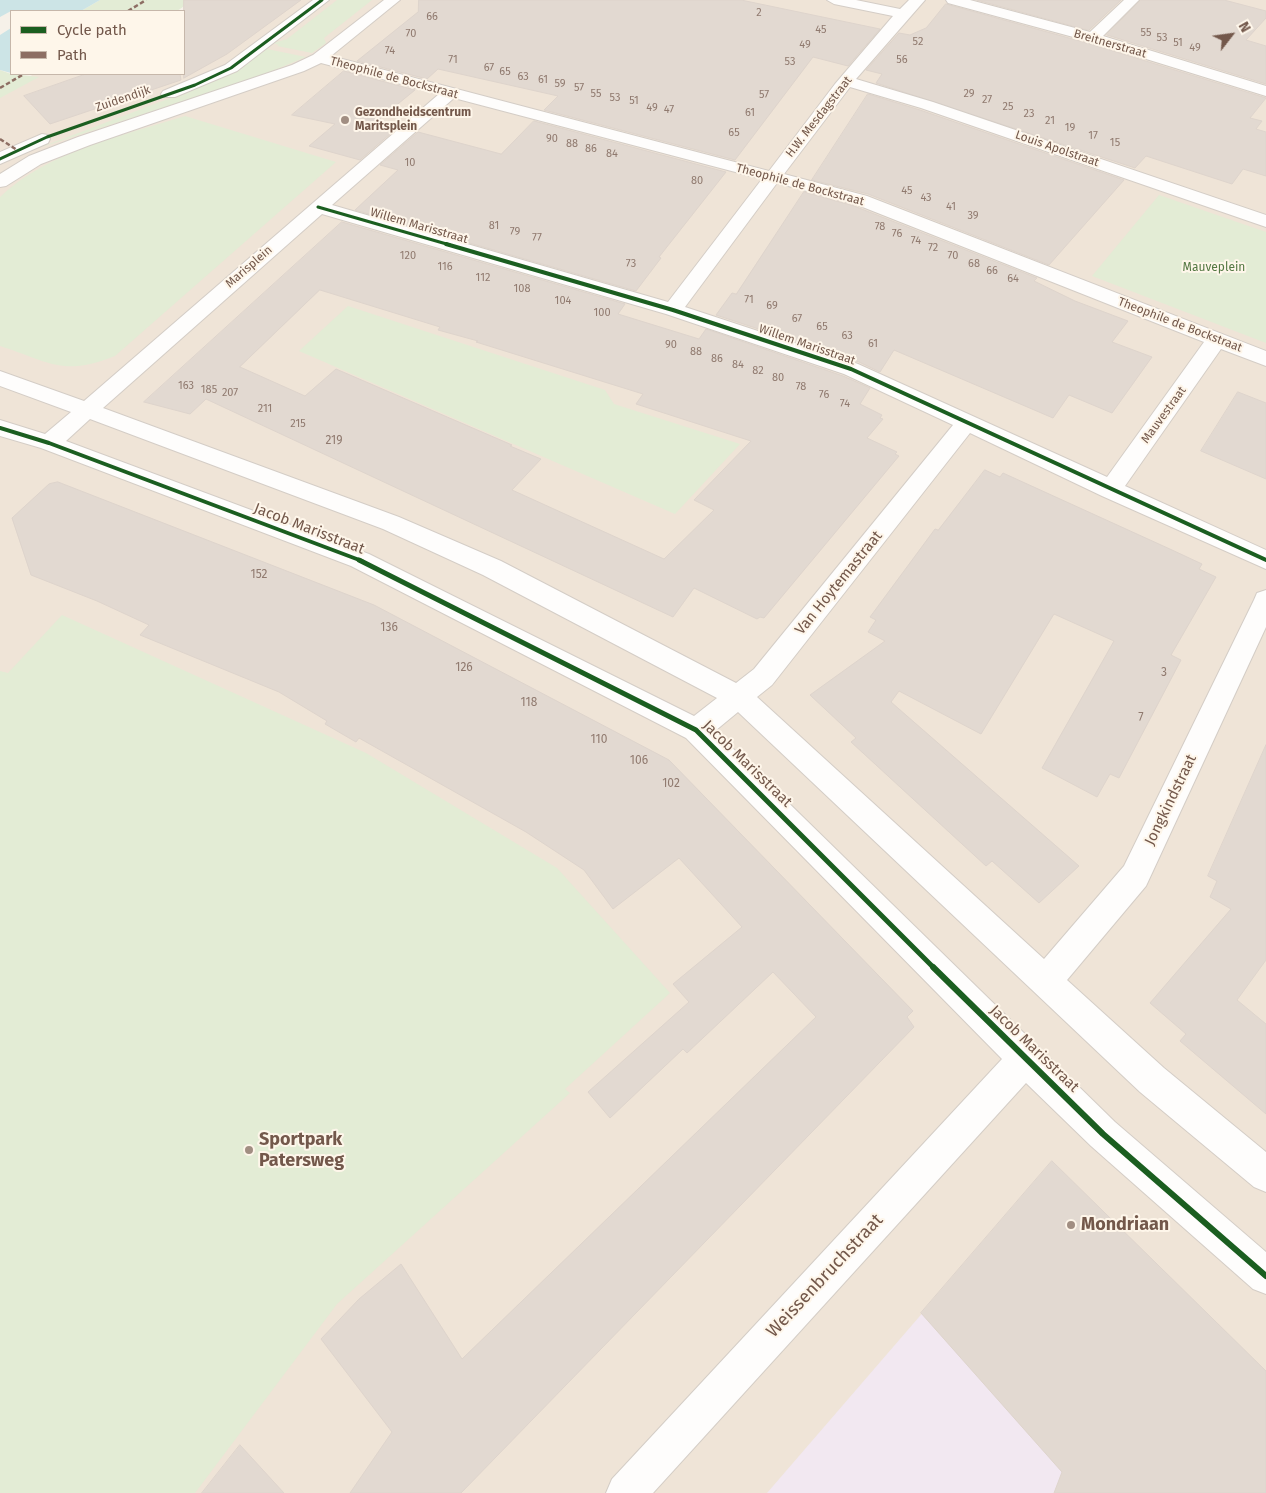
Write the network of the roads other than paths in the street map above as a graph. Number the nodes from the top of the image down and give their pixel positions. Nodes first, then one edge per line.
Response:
1 (322, 0) edge
2 (393, 0) edge
3 (834, 0) edge
4 (918, 0) edge
5 (953, 0) edge
6 (1132, 0) edge
7 (903, 14) junction
8 (1092, 38) junction
9 (319, 58) junction
10 (847, 81) junction
11 (1266, 90) edge
12 (450, 93) junction
13 (17, 150) junction
14 (0, 159) edge
15 (35, 160) junction
16 (772, 177) junction
17 (0, 182) edge
18 (318, 207) junction
19 (1266, 221) edge
20 (673, 310) junction
21 (1218, 339) junction
22 (1266, 358) edge
23 (0, 378) edge
24 (86, 409) junction
25 (968, 421) junction
26 (0, 428) edge
27 (49, 443) junction
28 (1110, 490) junction
29 (1266, 560) edge
30 (1266, 600) edge
31 (740, 698) junction
32 (696, 730) junction
33 (1046, 980) junction
34 (1025, 1059) junction
35 (1266, 1175) edge
36 (1266, 1276) edge
37 (626, 1493) edge

1 - 13 street, Zuidendijk
2 - 9 street, Zuidendijk
3 - 7 street
4 - 7 street, H.W. Mesdagstraat
5 - 8 street, Breitnerstraat
6 - 8 street
7 - 10 street, H.W. Mesdagstraat
8 - 11 street, Breitnerstraat
9 - 12 street, Theophile de Bockstraat
9 - 15 street, Zuidendijk
10 - 16 street, H.W. Mesdagstraat
10 - 19 street, Louis Apolstraat
12 - 16 street, Theophile de Bockstraat
12 - 18 street, Marisplein
13 - 14 street, Zuidendijk
13 - 15 street
15 - 17 street, Zuidendijk
16 - 20 street, H.W. Mesdagstraat
16 - 21 street, Theophile de Bockstraat
18 - 20 street, Willem Marisstraat
18 - 24 street, Marisplein
20 - 25 street, Willem Marisstraat
21 - 22 street, Theophile de Bockstraat
21 - 28 street, Mauvestraat
23 - 24 street
24 - 27 street, Marisplein
24 - 31 street
25 - 28 street, Willem Marisstraat
25 - 31 street, Van Hoytemastraat
26 - 27 street, Jacob Marisstraat
27 - 32 street, Jacob Marisstraat
28 - 29 street, Willem Marisstraat
30 - 33 street, Jongkindstraat
31 - 32 street, Van Hoytemastraat
31 - 33 street
32 - 34 street, Jacob Marisstraat
33 - 35 street
34 - 36 street, Jacob Marisstraat
34 - 37 street, Weissenbruchstraat

